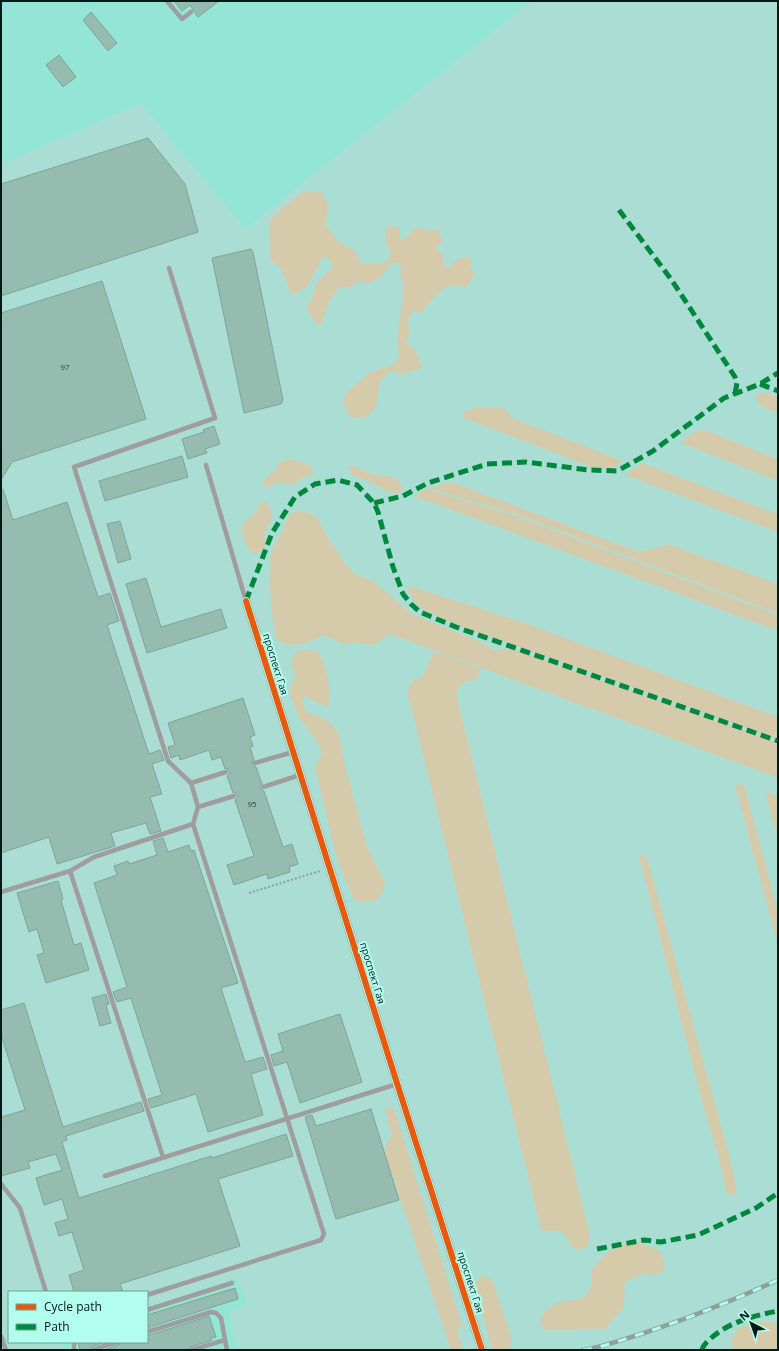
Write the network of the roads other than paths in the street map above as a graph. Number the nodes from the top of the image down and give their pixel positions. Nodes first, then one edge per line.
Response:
1 (167, 1) edge
2 (191, 12) dead end
3 (169, 268) dead end
4 (206, 465) dead end
5 (246, 601) joint
6 (293, 752) junction
7 (255, 763) dead end
8 (226, 772) dead end
9 (300, 775) junction
10 (191, 783) junction
11 (263, 787) dead end
12 (234, 796) dead end
13 (198, 807) junction
14 (193, 824) junction
15 (70, 871) junction
16 (1, 892) edge
17 (397, 1084) junction
18 (287, 1118) junction
19 (163, 1157) junction
20 (105, 1176) dead end
21 (1, 1184) edge
22 (232, 1283) dead end
23 (46, 1291) edge
24 (148, 1295) edge
25 (148, 1310) edge
26 (148, 1332) edge
27 (1, 1336) edge
28 (225, 1340) junction
29 (114, 1343) edge
30 (6, 1350) edge
31 (92, 1350) edge
32 (191, 1350) edge
33 (227, 1350) edge
34 (482, 1350) edge

1 - 2 lane
3 - 10 lane
4 - 5 lane
5 - 6 street, проспект Гая
6 - 7 lane
6 - 9 street, проспект Гая
8 - 10 lane
9 - 11 lane
9 - 17 street, проспект Гая
10 - 13 lane
12 - 13 lane
13 - 14 lane
14 - 15 lane
14 - 18 lane
15 - 16 lane
15 - 19 lane
17 - 18 lane
17 - 34 street, проспект Гая
18 - 19 lane
18 - 24 lane
19 - 20 lane
21 - 23 lane
22 - 25 lane
26 - 28 lane
27 - 30 lane
28 - 32 lane
28 - 33 lane
29 - 31 lane

